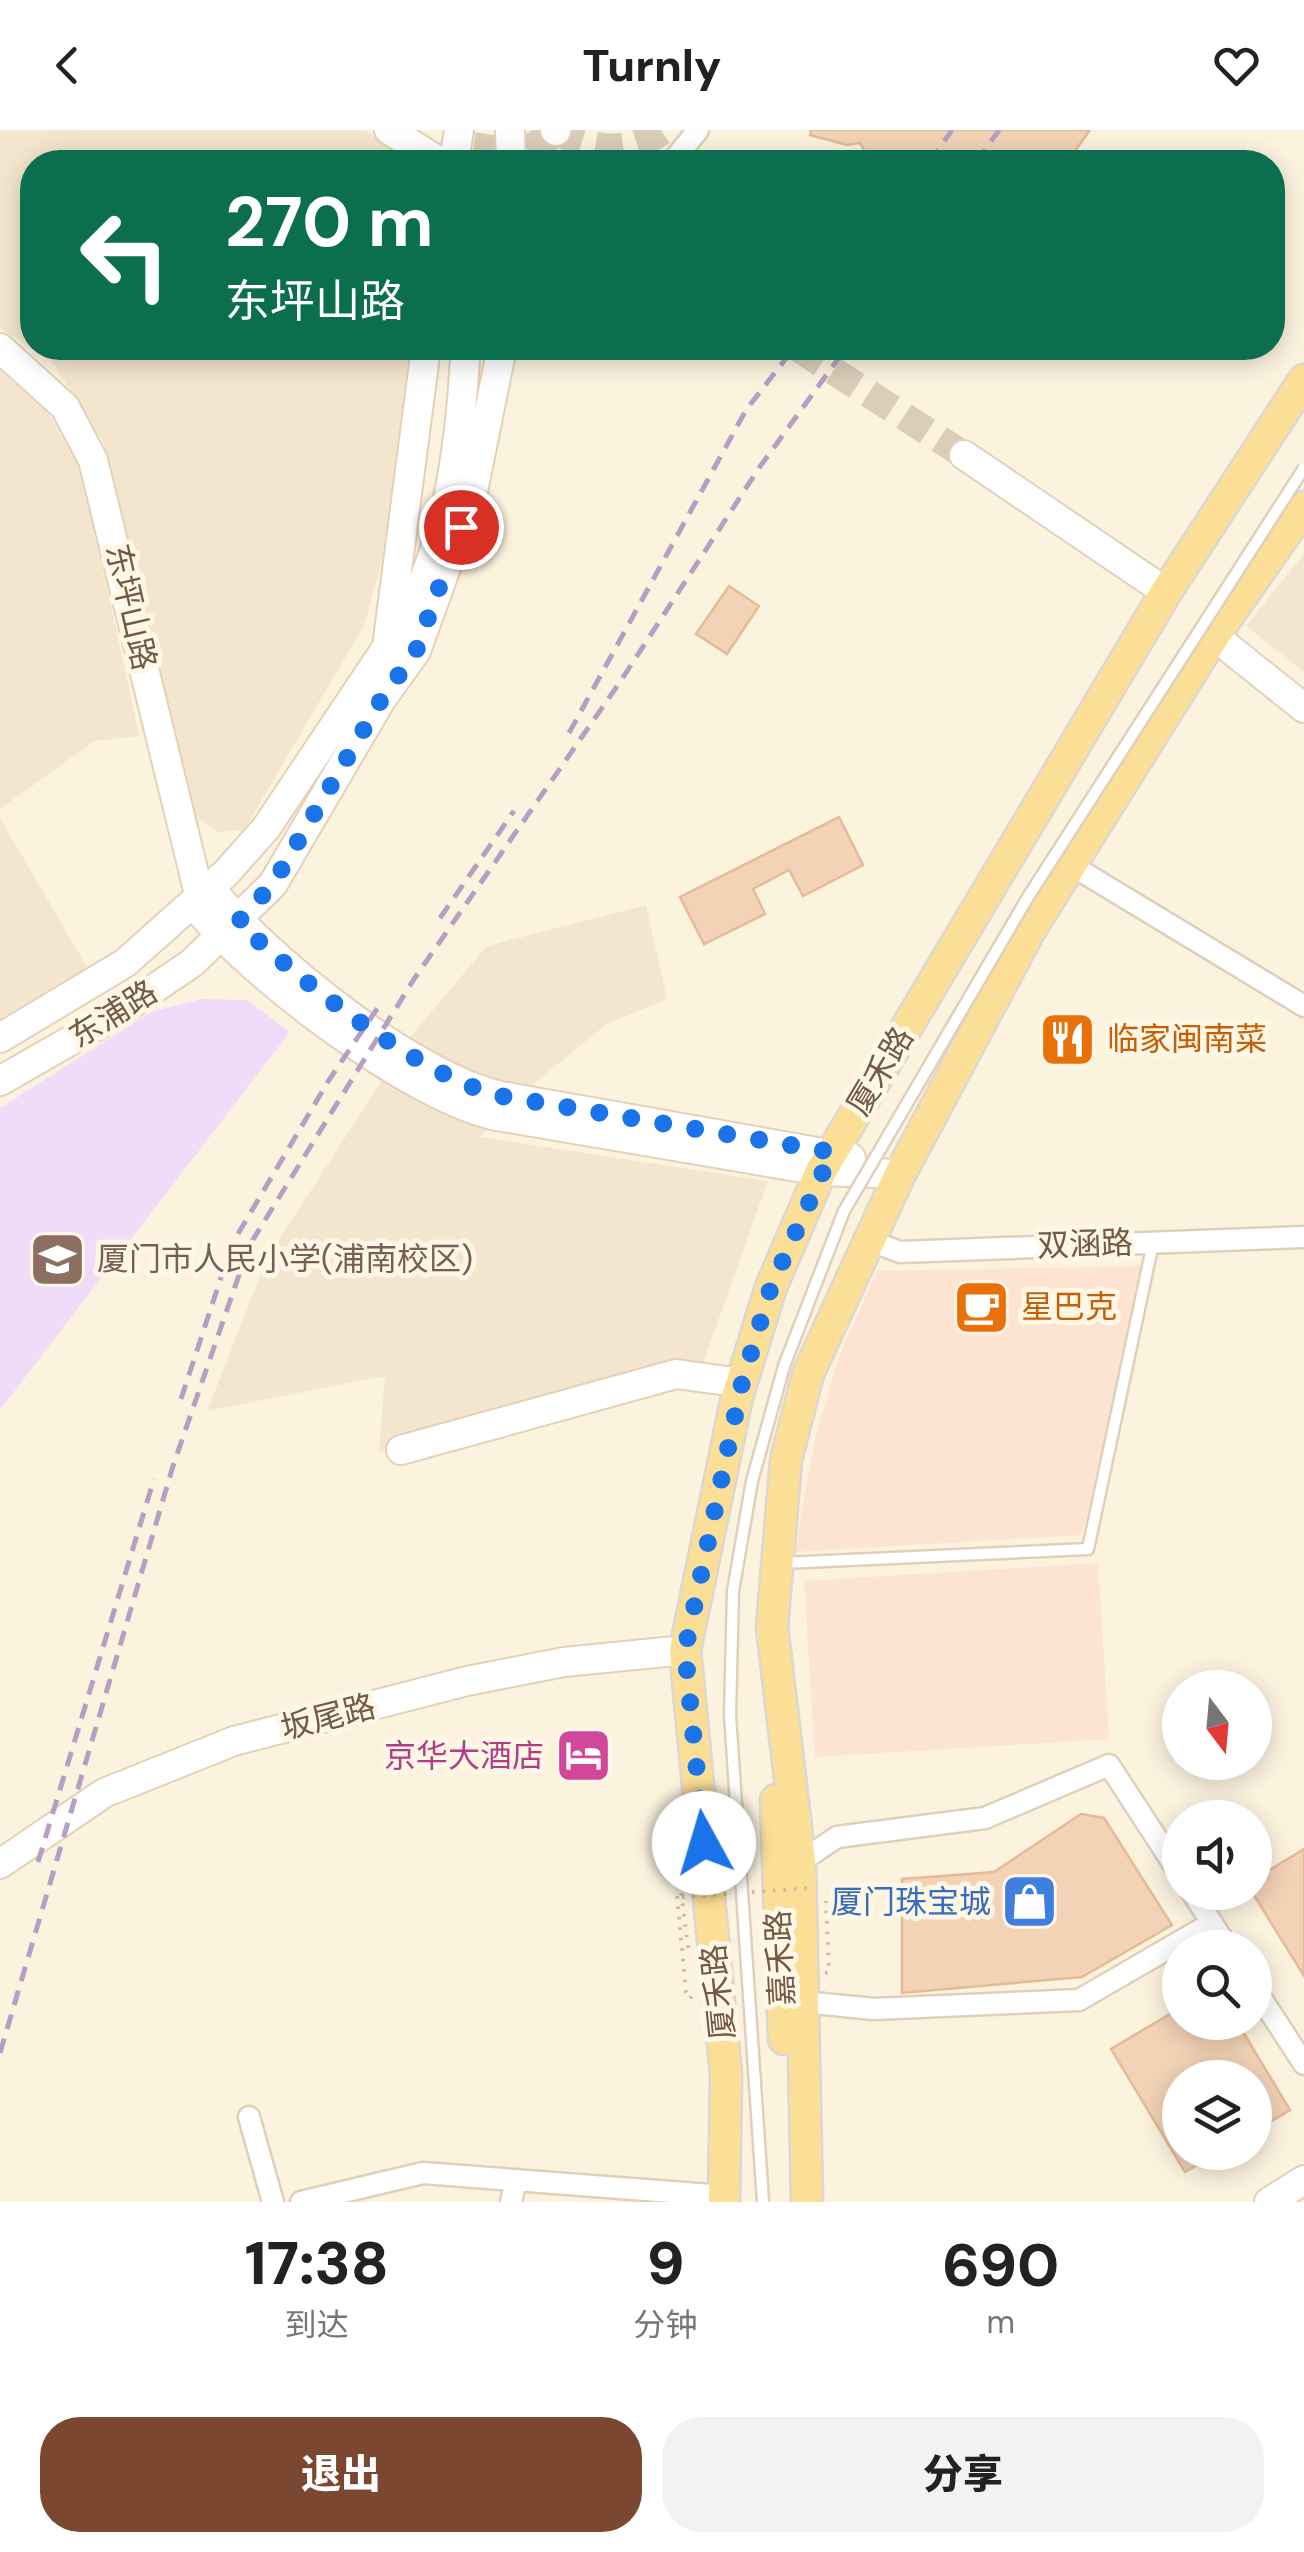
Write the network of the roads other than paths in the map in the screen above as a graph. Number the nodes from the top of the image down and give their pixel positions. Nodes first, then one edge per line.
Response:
1 (389, 130) edge
2 (698, 130) edge
3 (421, 150) edge
4 (682, 150) edge
5 (0, 348) edge
6 (424, 360) edge
7 (465, 360) edge
8 (500, 360) edge
9 (1304, 380) edge
10 (964, 455) tunnel mouth
11 (1304, 468) edge
12 (1304, 507) edge
13 (1166, 592) junction
14 (1214, 636) junction
15 (386, 647) junction
16 (1304, 708) edge
17 (185, 834) junction
18 (255, 840) junction
19 (1071, 864) junction
20 (201, 896) junction
21 (237, 923) junction
22 (1304, 1006) edge
23 (0, 1038) edge
24 (0, 1081) edge
25 (826, 1161) junction
26 (900, 1174) junction
27 (1304, 1237) edge
28 (868, 1240) junction
29 (1153, 1242) junction
30 (742, 1383) junction
31 (401, 1450) dead end
32 (777, 1563) junction
33 (685, 1650) junction
34 (776, 1654) junction
35 (1162, 1846) edge
36 (800, 1862) junction
37 (0, 1864) edge
38 (1204, 1910) edge
39 (1212, 1922) junction
40 (1217, 1930) edge
41 (804, 2002) junction
42 (1272, 2015) edge
43 (1304, 2064) edge
44 (249, 2117) dead end
45 (516, 2180) junction
46 (1304, 2180) edge
47 (729, 2200) edge
48 (803, 2201) edge
49 (272, 2202) edge
50 (301, 2202) edge
51 (511, 2202) edge
52 (763, 2202) edge
53 (1269, 2202) edge

1 - 3 main road
2 - 4 street
5 - 17 main road, 东坪山路
6 - 15 main road
7 - 15 main road, 东浦路
8 - 21 main road, 东浦路
9 - 13 main road, 厦禾路
10 - 13 main road
11 - 52 lane, bridge
12 - 14 main road, 厦禾路
13 - 25 main road, 厦禾路
14 - 16 main road
14 - 19 main road, 厦禾路
15 - 18 main road, 东浦路
17 - 18 main road
17 - 20 main road, 东坪山路
18 - 20 main road, 东浦路
19 - 22 street
19 - 26 main road, 厦禾路
20 - 21 main road
20 - 23 main road, 东浦路
21 - 24 main road, 东浦路
21 - 25 main road
25 - 26 main road
25 - 30 main road, 厦禾路
26 - 28 main road, 厦禾路
27 - 29 street, 双涵路
28 - 29 street, 双涵路
28 - 32 main road, 厦禾路
29 - 32 lane
30 - 31 main road
30 - 33 main road, 厦禾路
32 - 34 main road, 厦禾路
33 - 37 main road, 坂尾路
33 - 47 main road, 厦禾路
34 - 36 main road
34 - 48 main road, 嘉禾路
35 - 36 street
36 - 41 main road
38 - 39 street
39 - 40 street
39 - 41 street
41 - 48 main road
42 - 43 street
44 - 49 street
45 - 47 street
45 - 50 street
45 - 51 street
46 - 53 main road

